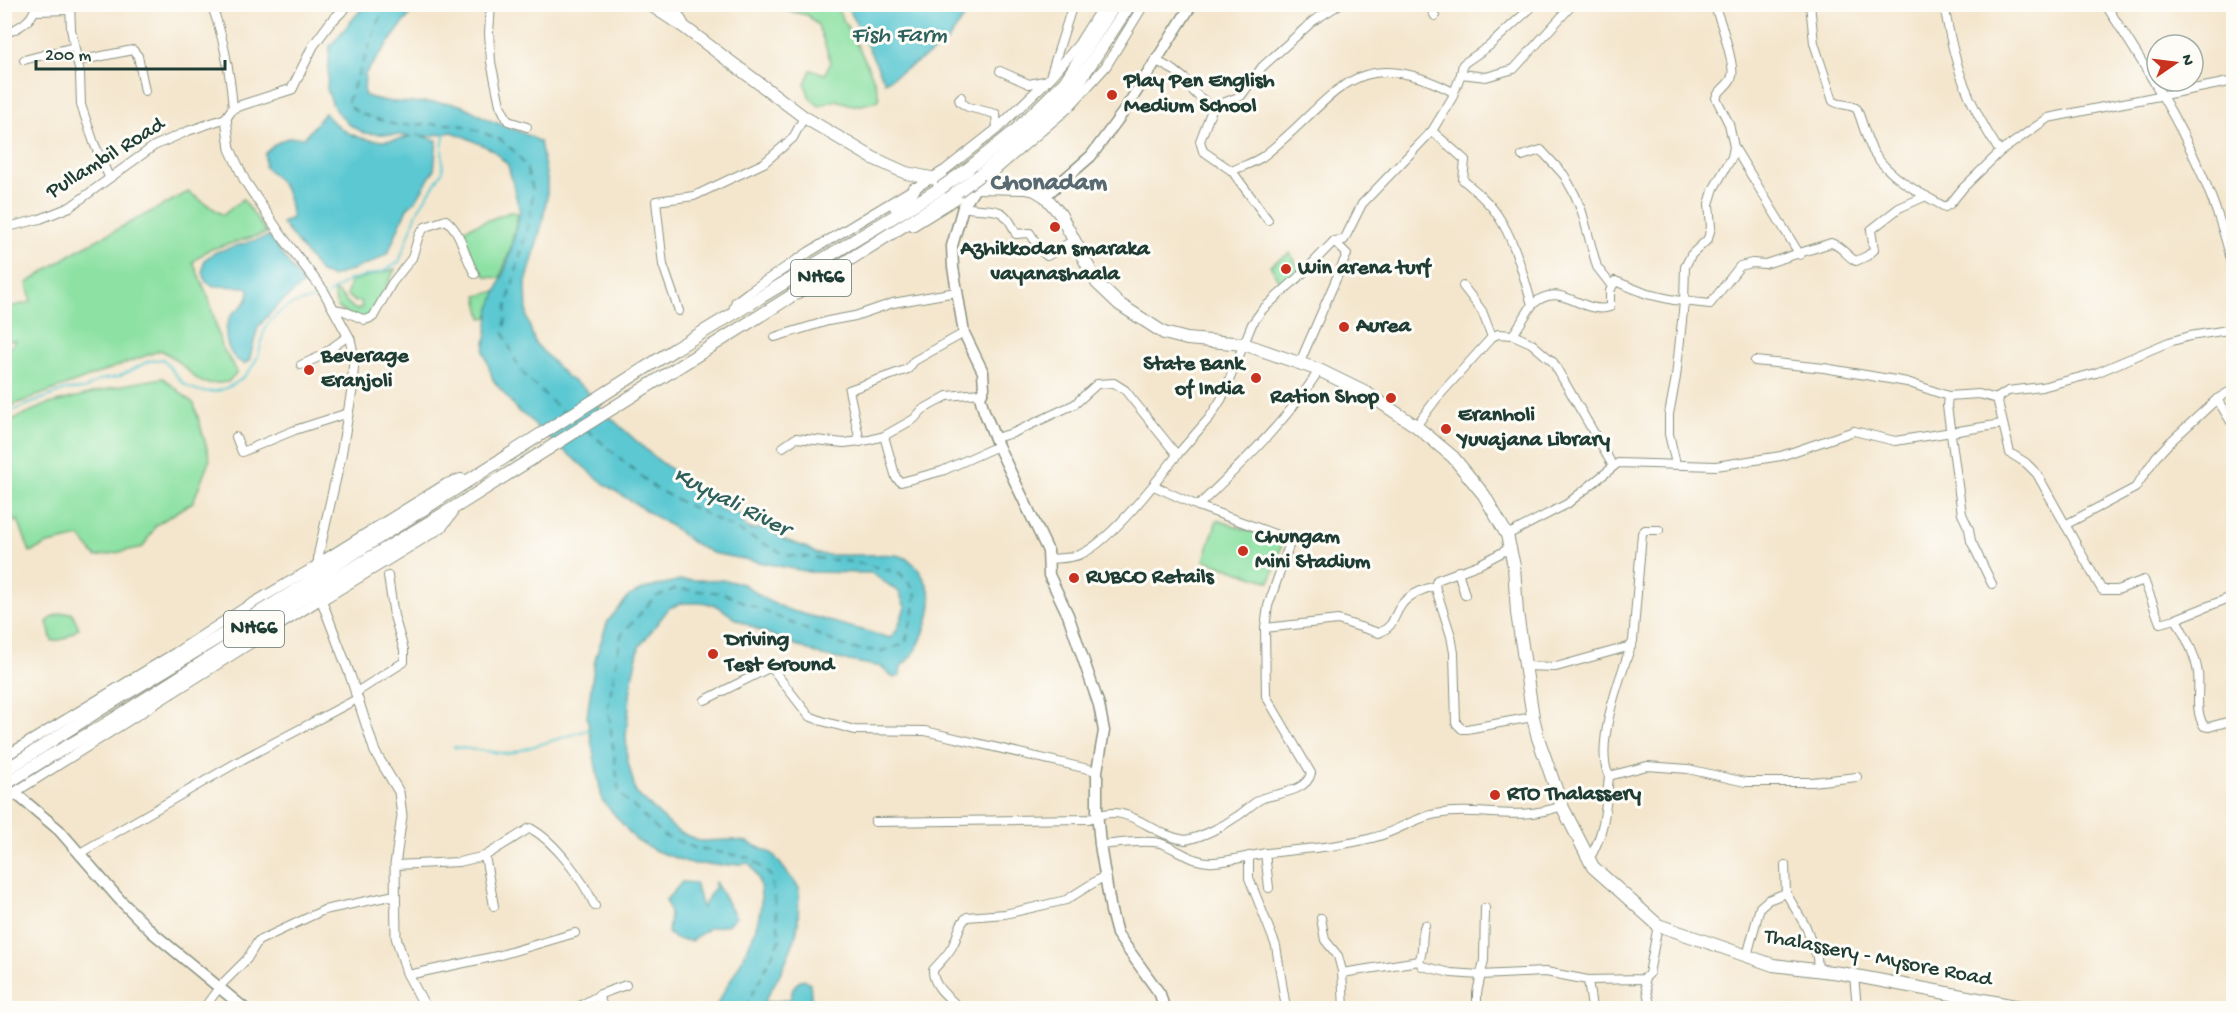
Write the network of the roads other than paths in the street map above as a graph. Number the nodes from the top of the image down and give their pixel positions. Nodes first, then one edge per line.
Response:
1 (211, 4) edge
2 (349, 4) edge
3 (491, 4) edge
4 (649, 4) edge
5 (664, 4) edge
6 (1073, 4) edge
7 (1104, 4) edge
8 (1115, 4) edge
9 (1130, 4) edge
10 (1144, 4) edge
11 (1192, 4) edge
12 (1340, 4) edge
13 (1428, 4) edge
14 (1535, 4) edge
15 (1573, 4) edge
16 (1712, 4) edge
17 (1810, 4) edge
18 (1944, 4) edge
19 (2105, 4) edge
20 (70, 7) edge
21 (35, 8) edge
22 (1435, 16) dead end
23 (684, 27) junction
24 (4, 34) edge
25 (74, 47) junction
26 (24, 60) dead end
27 (1155, 60) junction
28 (77, 61) junction
29 (1000, 71) dead end
30 (1461, 74) junction
31 (1049, 80) junction
32 (2234, 81) edge
33 (145, 91) dead end
34 (1454, 92) junction
35 (2160, 95) junction
36 (961, 97) dead end
37 (1213, 107) junction
38 (233, 108) junction
39 (804, 117) junction
40 (226, 118) junction
41 (527, 127) dead end
42 (997, 129) junction
43 (1432, 131) junction
44 (1734, 147) junction
45 (2000, 152) junction
46 (1522, 156) dead end
47 (1232, 171) junction
48 (109, 177) junction
49 (932, 178) junction
50 (976, 187) junction
51 (914, 189) junction
52 (1045, 196) junction
53 (1926, 196) junction
54 (963, 207) junction
55 (938, 212) junction
56 (1268, 220) dead end
57 (903, 226) junction
58 (4, 228) edge
59 (871, 231) junction
60 (1074, 240) junction
61 (1334, 241) junction
62 (1800, 255) junction
63 (2234, 273) edge
64 (475, 274) dead end
65 (1611, 285) junction
66 (1463, 286) dead end
67 (957, 292) junction
68 (1684, 302) junction
69 (1532, 305) junction
70 (333, 307) junction
71 (679, 311) dead end
72 (732, 315) junction
73 (748, 322) junction
74 (2234, 328) edge
75 (964, 333) junction
76 (1513, 335) junction
77 (348, 336) junction
78 (775, 337) dead end
79 (1492, 338) junction
80 (1244, 344) junction
81 (1300, 362) junction
82 (1755, 362) dead end
83 (301, 365) dead end
84 (1319, 370) junction
85 (2234, 389) edge
86 (981, 393) junction
87 (1948, 396) junction
88 (1997, 399) junction
89 (2217, 399) junction
90 (348, 413) junction
91 (2234, 422) edge
92 (2002, 423) junction
93 (1416, 426) junction
94 (1950, 432) junction
95 (884, 436) junction
96 (236, 437) dead end
97 (860, 442) junction
98 (996, 442) junction
99 (783, 447) dead end
100 (1177, 455) junction
101 (1676, 464) junction
102 (1613, 466) junction
103 (477, 476) junction
104 (1154, 486) junction
105 (460, 504) junction
106 (1198, 506) junction
107 (2065, 525) junction
108 (1659, 530) dead end
109 (1507, 535) junction
110 (1510, 548) junction
111 (1048, 559) junction
112 (318, 567) junction
113 (1458, 572) junction
114 (388, 576) dead end
115 (1992, 584) dead end
116 (1435, 586) junction
117 (1465, 595) dead end
118 (2234, 596) edge
119 (321, 599) junction
120 (2176, 619) junction
121 (1265, 628) junction
122 (1631, 646) junction
123 (1524, 666) junction
124 (356, 696) junction
125 (705, 700) dead end
126 (1533, 717) junction
127 (2234, 720) edge
128 (4, 757) edge
129 (4, 771) edge
130 (1097, 771) junction
131 (1609, 776) junction
132 (1857, 777) dead end
133 (10, 789) edge
134 (4, 799) edge
135 (1562, 806) junction
136 (4, 807) edge
137 (1098, 814) junction
138 (874, 822) dead end
139 (1100, 845) junction
140 (80, 853) junction
141 (1265, 853) junction
142 (485, 856) junction
143 (1249, 856) junction
144 (1589, 859) junction
145 (395, 865) junction
146 (1785, 865) dead end
147 (1106, 875) junction
148 (1269, 888) dead end
149 (1786, 893) junction
150 (395, 895) junction
151 (494, 906) dead end
152 (595, 906) dead end
153 (1485, 908) dead end
154 (1321, 918) dead end
155 (1425, 925) dead end
156 (1658, 925) junction
157 (575, 933) dead end
158 (1747, 956) junction
159 (1419, 961) junction
160 (1818, 970) junction
161 (1342, 973) junction
162 (408, 975) junction
163 (1480, 975) junction
164 (1854, 976) junction
165 (1644, 979) junction
166 (1588, 980) junction
167 (626, 985) dead end
168 (218, 988) junction
169 (612, 988) dead end
170 (598, 995) junction
171 (204, 1008) edge
172 (244, 1008) edge
173 (426, 1008) edge
174 (576, 1008) edge
175 (604, 1008) edge
176 (960, 1008) edge
177 (1164, 1008) edge
178 (1286, 1008) edge
179 (1344, 1008) edge
180 (1477, 1008) edge
181 (1592, 1008) edge
182 (1651, 1008) edge
183 (1857, 1008) edge
184 (2026, 1008) edge

1 - 38 street
2 - 38 street
3 - 41 street
4 - 23 main road
5 - 23 main road
6 - 31 street
7 - 31 street
8 - 59 main road, NH66, bridge
9 - 57 main road, NH66, bridge
10 - 50 street
11 - 27 main road
12 - 37 street
13 - 22 street
14 - 30 street
15 - 30 street
16 - 44 street
17 - 53 street
18 - 45 street
19 - 35 street
20 - 21 street
20 - 25 street
21 - 24 street
23 - 39 main road
25 - 26 street
25 - 28 street
27 - 37 street
27 - 52 main road
28 - 33 street
28 - 48 street
29 - 31 street
30 - 34 street
31 - 42 street
32 - 35 street
34 - 43 street
34 - 47 street
35 - 45 street
35 - 63 street
36 - 42 street
37 - 47 street
38 - 40 street
39 - 49 main road
39 - 71 street
40 - 48 street, Pullambil Road
40 - 70 street
42 - 49 street
43 - 61 street
43 - 69 street
44 - 62 street
44 - 68 street
45 - 53 street
46 - 65 street
47 - 56 street
48 - 58 street, Pullambil Road
49 - 50 main road
49 - 51 street
50 - 52 main road
50 - 54 main road
50 - 55 street
51 - 59 main road
51 - 72 street
52 - 60 main road, Thalassery - Mysore Road
53 - 62 street
54 - 60 street
54 - 67 main road
55 - 57 main road
55 - 73 street
57 - 73 main road, NH66
59 - 72 main road, NH66
60 - 80 main road, Thalassery - Mysore Road
61 - 80 street
61 - 81 street
62 - 68 street
64 - 70 street
65 - 68 street
65 - 69 street
66 - 79 street
67 - 75 main road
67 - 78 street
68 - 101 street
69 - 76 street
70 - 77 street
72 - 103 main road, NH66
73 - 105 main road, NH66
74 - 88 street
75 - 86 main road
75 - 97 street
76 - 79 street
76 - 102 street
77 - 83 street
77 - 90 street
79 - 93 street
80 - 81 main road, Thalassery - Mysore Road
80 - 100 street
81 - 84 main road, Thalassery - Mysore Road
82 - 87 street
84 - 93 main road, Thalassery - Mysore Road
84 - 106 street
85 - 89 street
86 - 95 street
86 - 98 main road
87 - 88 street
87 - 94 street
88 - 92 street
89 - 91 street
89 - 107 street
90 - 96 street
90 - 112 street
92 - 94 street
92 - 107 street
93 - 109 main road, Thalassery - Mysore Road
94 - 101 street
94 - 115 street
95 - 97 street
95 - 98 street
97 - 99 street
98 - 100 street
98 - 111 main road
100 - 104 street
101 - 102 street
102 - 109 street
103 - 112 main road
103 - 129 main road, NH66
104 - 106 street
104 - 111 street
105 - 119 main road
105 - 133 main road, NH66
106 - 121 street
107 - 120 street
108 - 122 street
109 - 110 main road, Thalassery - Mysore Road
110 - 113 street
110 - 123 main road, Thalassery - Mysore Road
111 - 130 main road
112 - 128 street
113 - 116 street
113 - 117 street
114 - 124 street
116 - 121 street
116 - 126 street
118 - 120 street
119 - 124 street
119 - 133 street
120 - 127 street
121 - 137 street
122 - 123 street
122 - 131 street
123 - 126 main road, Thalassery - Mysore Road
124 - 140 street
124 - 145 street
125 - 130 street
126 - 135 main road, Thalassery - Mysore Road
130 - 137 main road
131 - 132 street
131 - 144 street
133 - 134 street
133 - 136 street
133 - 140 main road
135 - 141 street
135 - 144 main road, Thalassery - Mysore Road
137 - 138 street
137 - 139 main road
139 - 143 street
139 - 147 main road
140 - 168 main road
141 - 143 street
141 - 148 street
142 - 145 street
142 - 151 street
142 - 152 street
143 - 178 street
144 - 156 main road, Thalassery - Mysore Road
145 - 150 street
146 - 149 street
147 - 176 street
147 - 177 main road
149 - 158 street
149 - 160 street
150 - 162 street
150 - 168 street
153 - 163 street
154 - 161 street
155 - 159 street
156 - 158 main road, Thalassery - Mysore Road
156 - 165 street
157 - 162 street
158 - 160 main road, Thalassery - Mysore Road
159 - 161 street
159 - 163 street
160 - 164 main road, Thalassery - Mysore Road
161 - 179 street
162 - 173 street
163 - 166 street
163 - 180 street
164 - 183 street
164 - 184 main road, Thalassery - Mysore Road
165 - 166 street
165 - 182 street
166 - 181 street
167 - 170 street
168 - 171 street
168 - 172 main road
169 - 170 street
170 - 174 street
170 - 175 street

